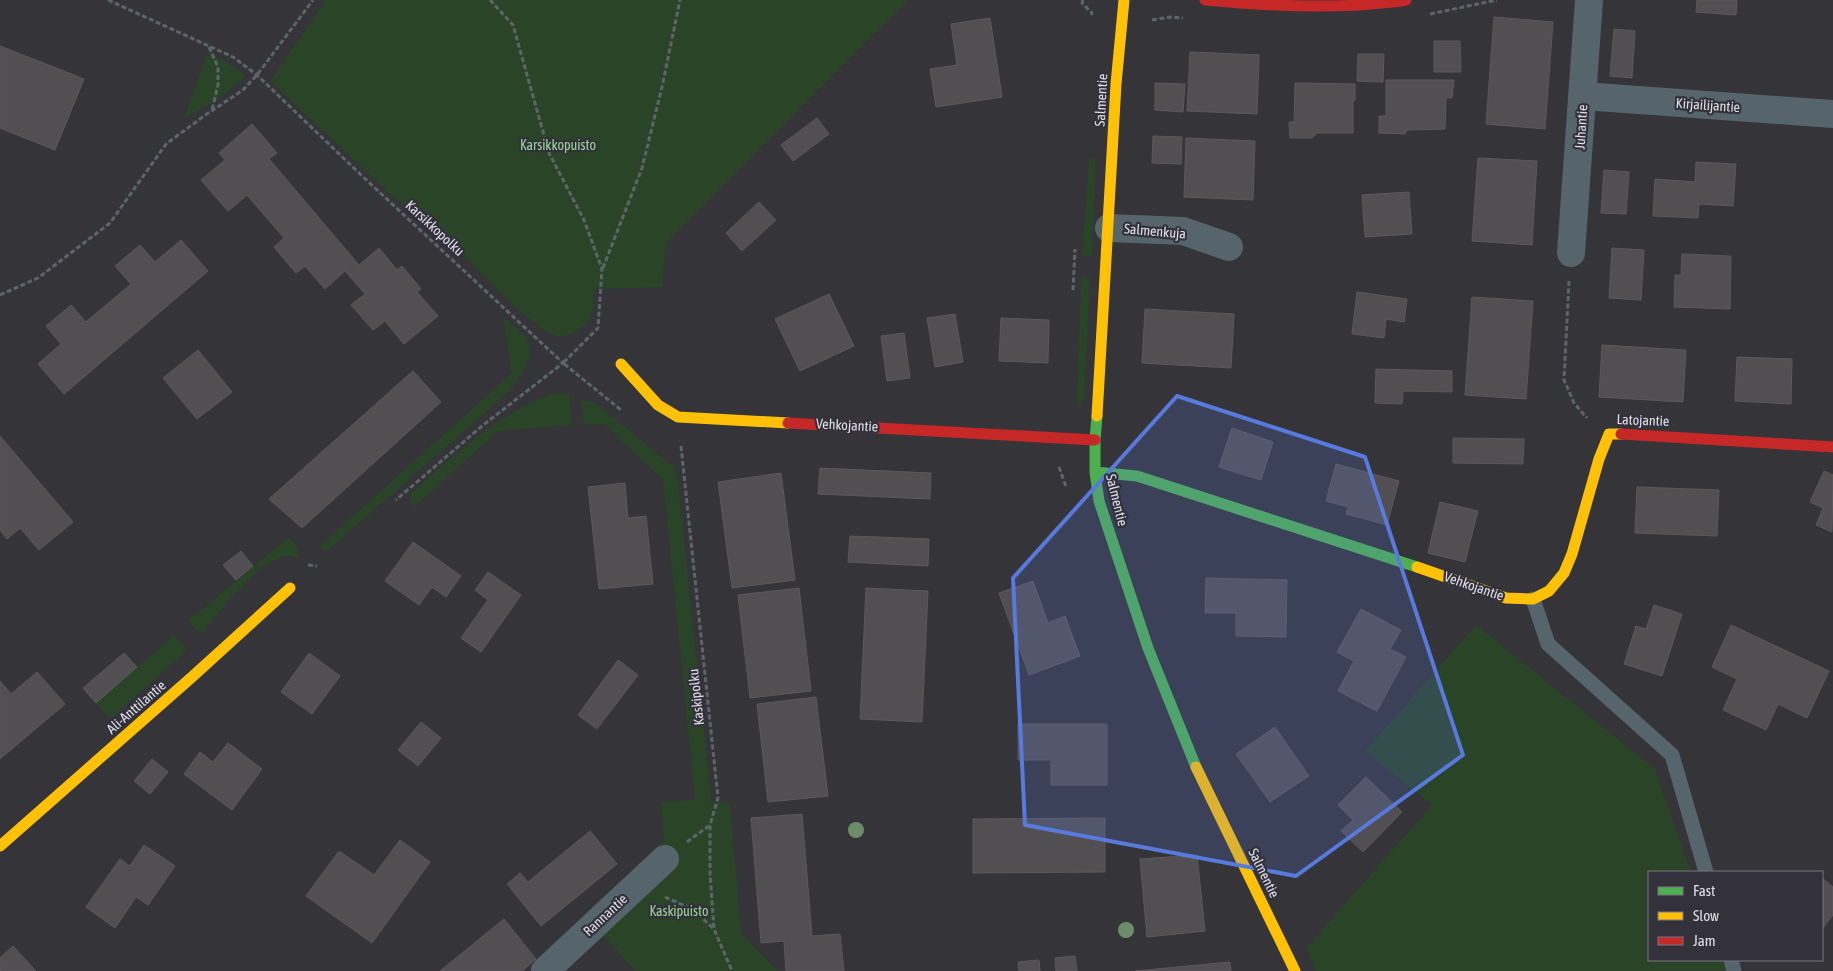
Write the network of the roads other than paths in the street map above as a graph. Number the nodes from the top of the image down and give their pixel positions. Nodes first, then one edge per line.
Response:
1 (1124, 0) edge
2 (1205, 0) edge
3 (1406, 0) edge
4 (1589, 0) edge
5 (1311, 4) edge
6 (1583, 96) junction
7 (1833, 114) edge
8 (1109, 228) junction
9 (1229, 247) dead end
10 (1571, 253) road end
11 (621, 364) dead end
12 (1095, 440) junction
13 (1833, 447) edge
14 (1095, 472) junction
15 (290, 588) dead end
16 (1533, 599) junction
17 (0, 846) edge
18 (665, 858) dead end
19 (1706, 871) edge
20 (545, 971) edge
21 (1295, 971) edge

1 - 8 street, Salmentie
2 - 5 street
3 - 5 street
4 - 6 street, Juhantie
6 - 7 street, Kirjailijantie
6 - 10 street, Juhantie
8 - 9 street, Salmenkuja
8 - 12 street, Salmentie
11 - 12 street, Vehkojantie
12 - 14 street, Salmentie
13 - 16 street, Latojantie
14 - 16 street, Vehkojantie
14 - 21 street, Salmentie
15 - 17 street, Ali-Anttilantie
16 - 19 lane
18 - 20 street, Rannantie

